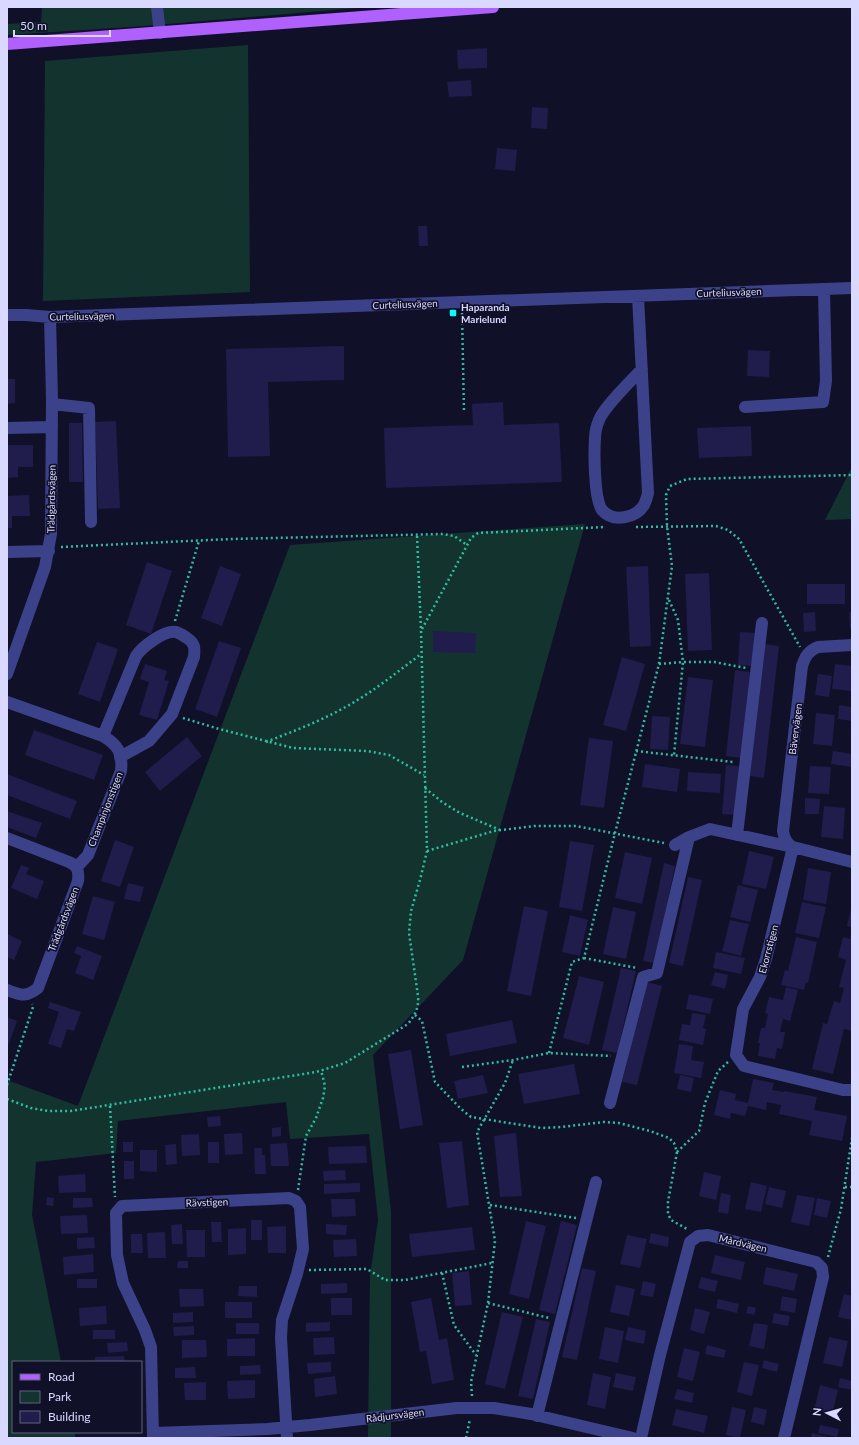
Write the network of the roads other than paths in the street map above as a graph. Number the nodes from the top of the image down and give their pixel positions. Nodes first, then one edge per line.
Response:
1 (157, 7) edge
2 (493, 7) edge
3 (160, 33) junction
4 (7, 44) edge
5 (852, 288) edge
6 (824, 289) junction
7 (638, 296) junction
8 (7, 315) edge
9 (50, 317) junction
10 (642, 369) junction
11 (52, 404) junction
12 (745, 407) dead end
13 (52, 427) junction
14 (7, 428) edge
15 (91, 522) dead end
16 (49, 551) junction
17 (7, 552) edge
18 (762, 623) dead end
19 (852, 645) edge
20 (7, 674) edge
21 (7, 702) edge
22 (103, 736) junction
23 (120, 757) junction
24 (737, 835) junction
25 (689, 837) junction
26 (7, 838) edge
27 (675, 845) road end
28 (793, 847) junction
29 (852, 862) edge
30 (77, 867) junction
31 (7, 990) edge
32 (852, 1090) edge
33 (610, 1103) dead end
34 (596, 1182) dead end
35 (537, 1416) junction
36 (286, 1433) edge
37 (153, 1435) edge
38 (633, 1438) edge
39 (641, 1438) edge
40 (784, 1438) edge

1 - 3 street
2 - 3 main road
3 - 4 main road
5 - 6 street, Curteliusvägen
6 - 7 street, Curteliusvägen
6 - 12 street
7 - 9 street, Curteliusvägen
7 - 10 street
8 - 9 street, Curteliusvägen
9 - 11 street, Trädgårdsvägen
10 - 10 street
11 - 13 street, Trädgårdsvägen
11 - 15 street
13 - 14 street
13 - 16 street, Trädgårdsvägen
16 - 17 street
16 - 20 street, Trädgårdsvägen
18 - 24 street
19 - 28 street, Bävervägen
21 - 22 street, Champinjonstigen
22 - 23 street, Champinjonstigen
22 - 23 street
23 - 30 street, Champinjonstigen
24 - 25 street
24 - 28 street
25 - 27 street
25 - 33 street
26 - 30 street
28 - 29 street
28 - 32 street, Ekorrstigen
30 - 31 street, Trädgårdsvägen
34 - 35 street
35 - 36 street, Rådjursvägen
35 - 38 street, Rådjursvägen
36 - 37 street, Rådjursvägen
36 - 37 street, Rävstigen
39 - 40 street, Mårdvägen

